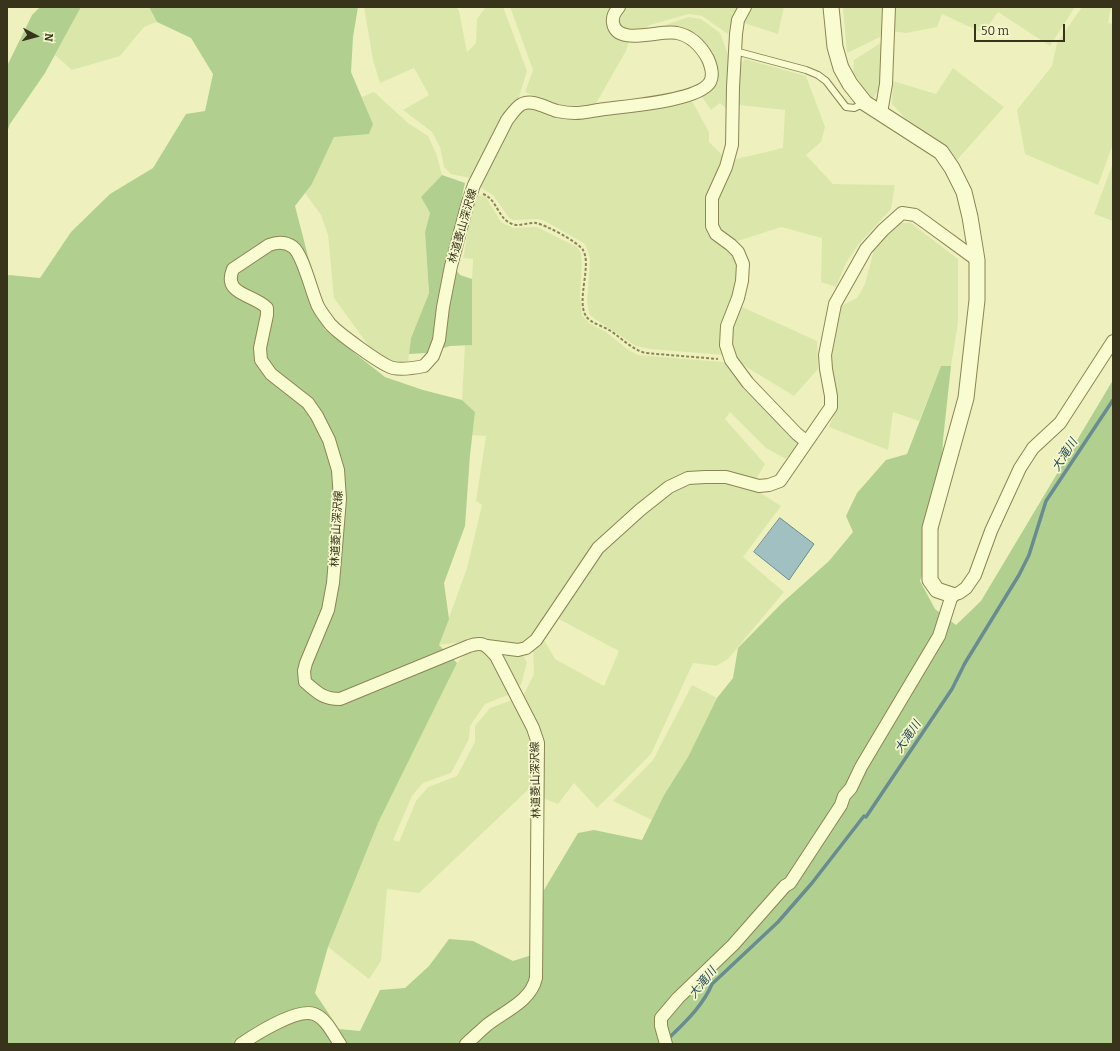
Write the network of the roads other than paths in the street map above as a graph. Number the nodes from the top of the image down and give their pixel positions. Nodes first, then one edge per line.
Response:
1 (619, 7) edge
2 (745, 7) edge
3 (831, 7) edge
4 (889, 7) edge
5 (735, 51) junction
6 (865, 103) junction
7 (880, 113) junction
8 (976, 260) junction
9 (1113, 341) edge
10 (807, 442) junction
11 (952, 595) junction
12 (487, 646) junction
13 (241, 1044) edge
14 (340, 1044) edge
15 (466, 1044) edge
16 (666, 1044) edge

1 - 12 street, 林道菱山深沢線
2 - 5 street
3 - 6 street
4 - 7 street
5 - 6 lane
5 - 10 street
6 - 7 street
7 - 8 street
8 - 10 street
8 - 11 street
9 - 11 street
10 - 12 street
11 - 16 street
12 - 15 street, 林道菱山深沢線
13 - 14 street

